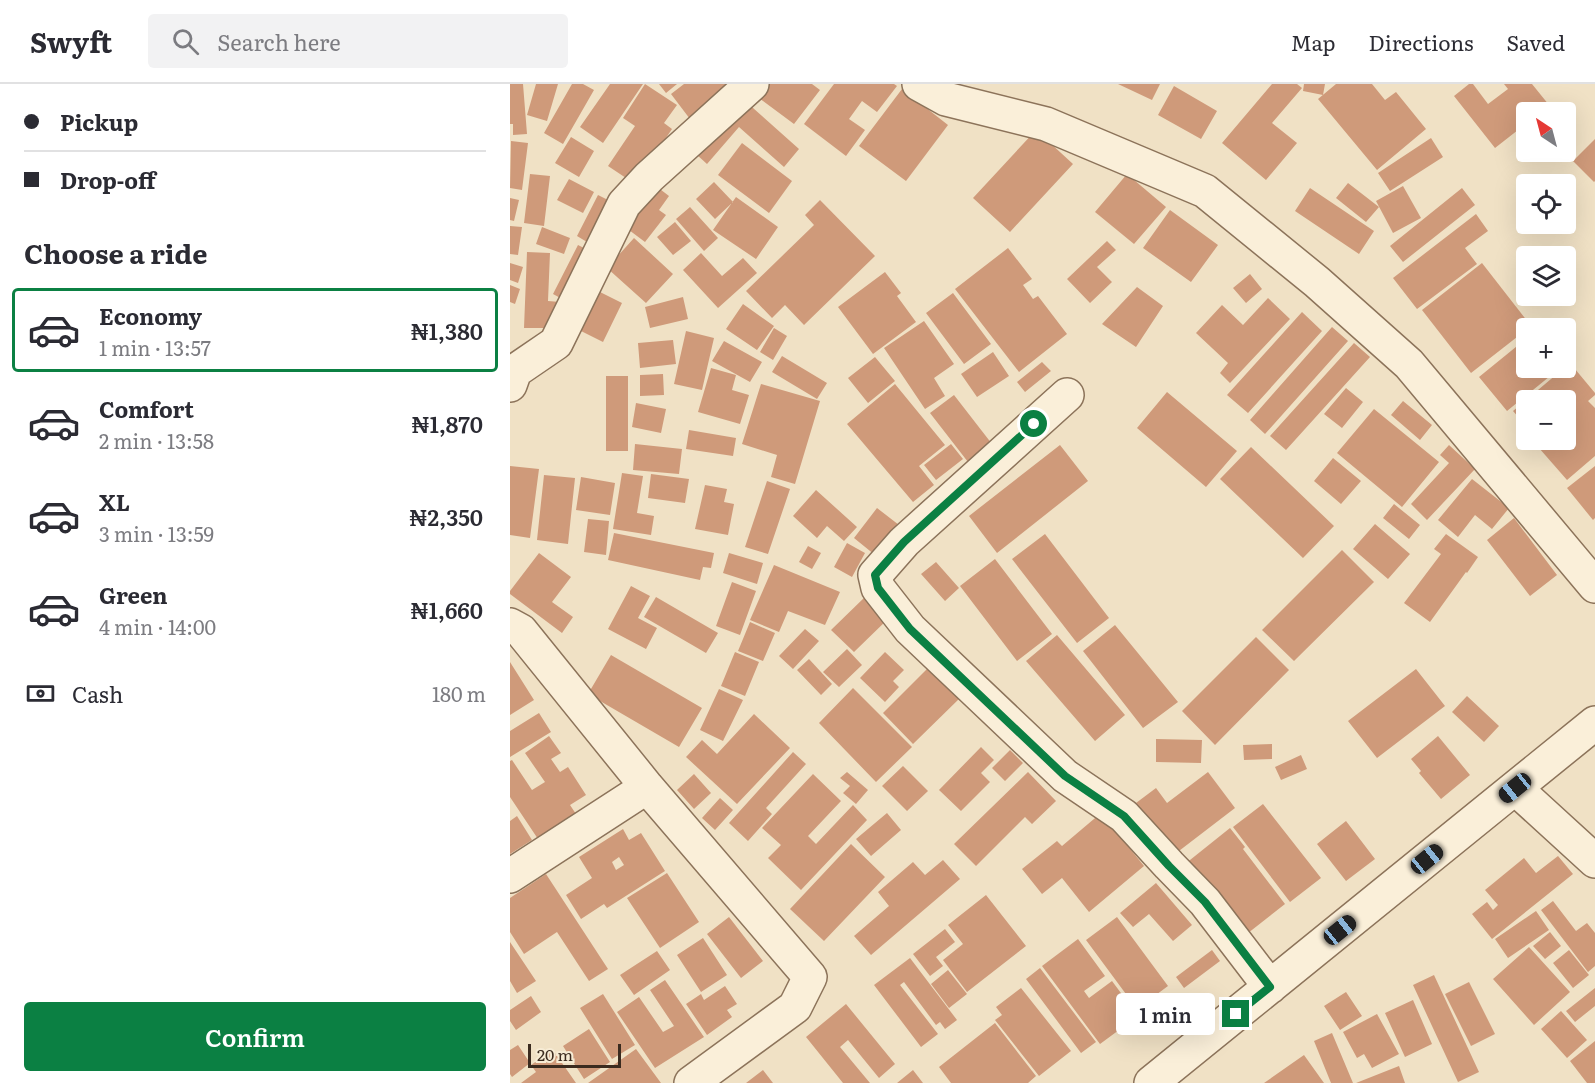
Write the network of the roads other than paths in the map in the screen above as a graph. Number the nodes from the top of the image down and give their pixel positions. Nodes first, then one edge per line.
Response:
1 (752, 84) edge
2 (919, 84) edge
3 (510, 385) edge
4 (1067, 395) dead end
5 (1595, 586) edge
6 (510, 625) edge
7 (1595, 723) edge
8 (647, 787) junction
9 (1515, 788) junction
10 (1595, 861) edge
11 (510, 876) edge
12 (1270, 987) junction
13 (691, 1083) edge
14 (1151, 1083) edge

1 - 3 street
2 - 5 street
4 - 12 street
6 - 8 street
7 - 9 street
8 - 11 street
8 - 13 street
9 - 10 street
9 - 12 street
12 - 14 street

